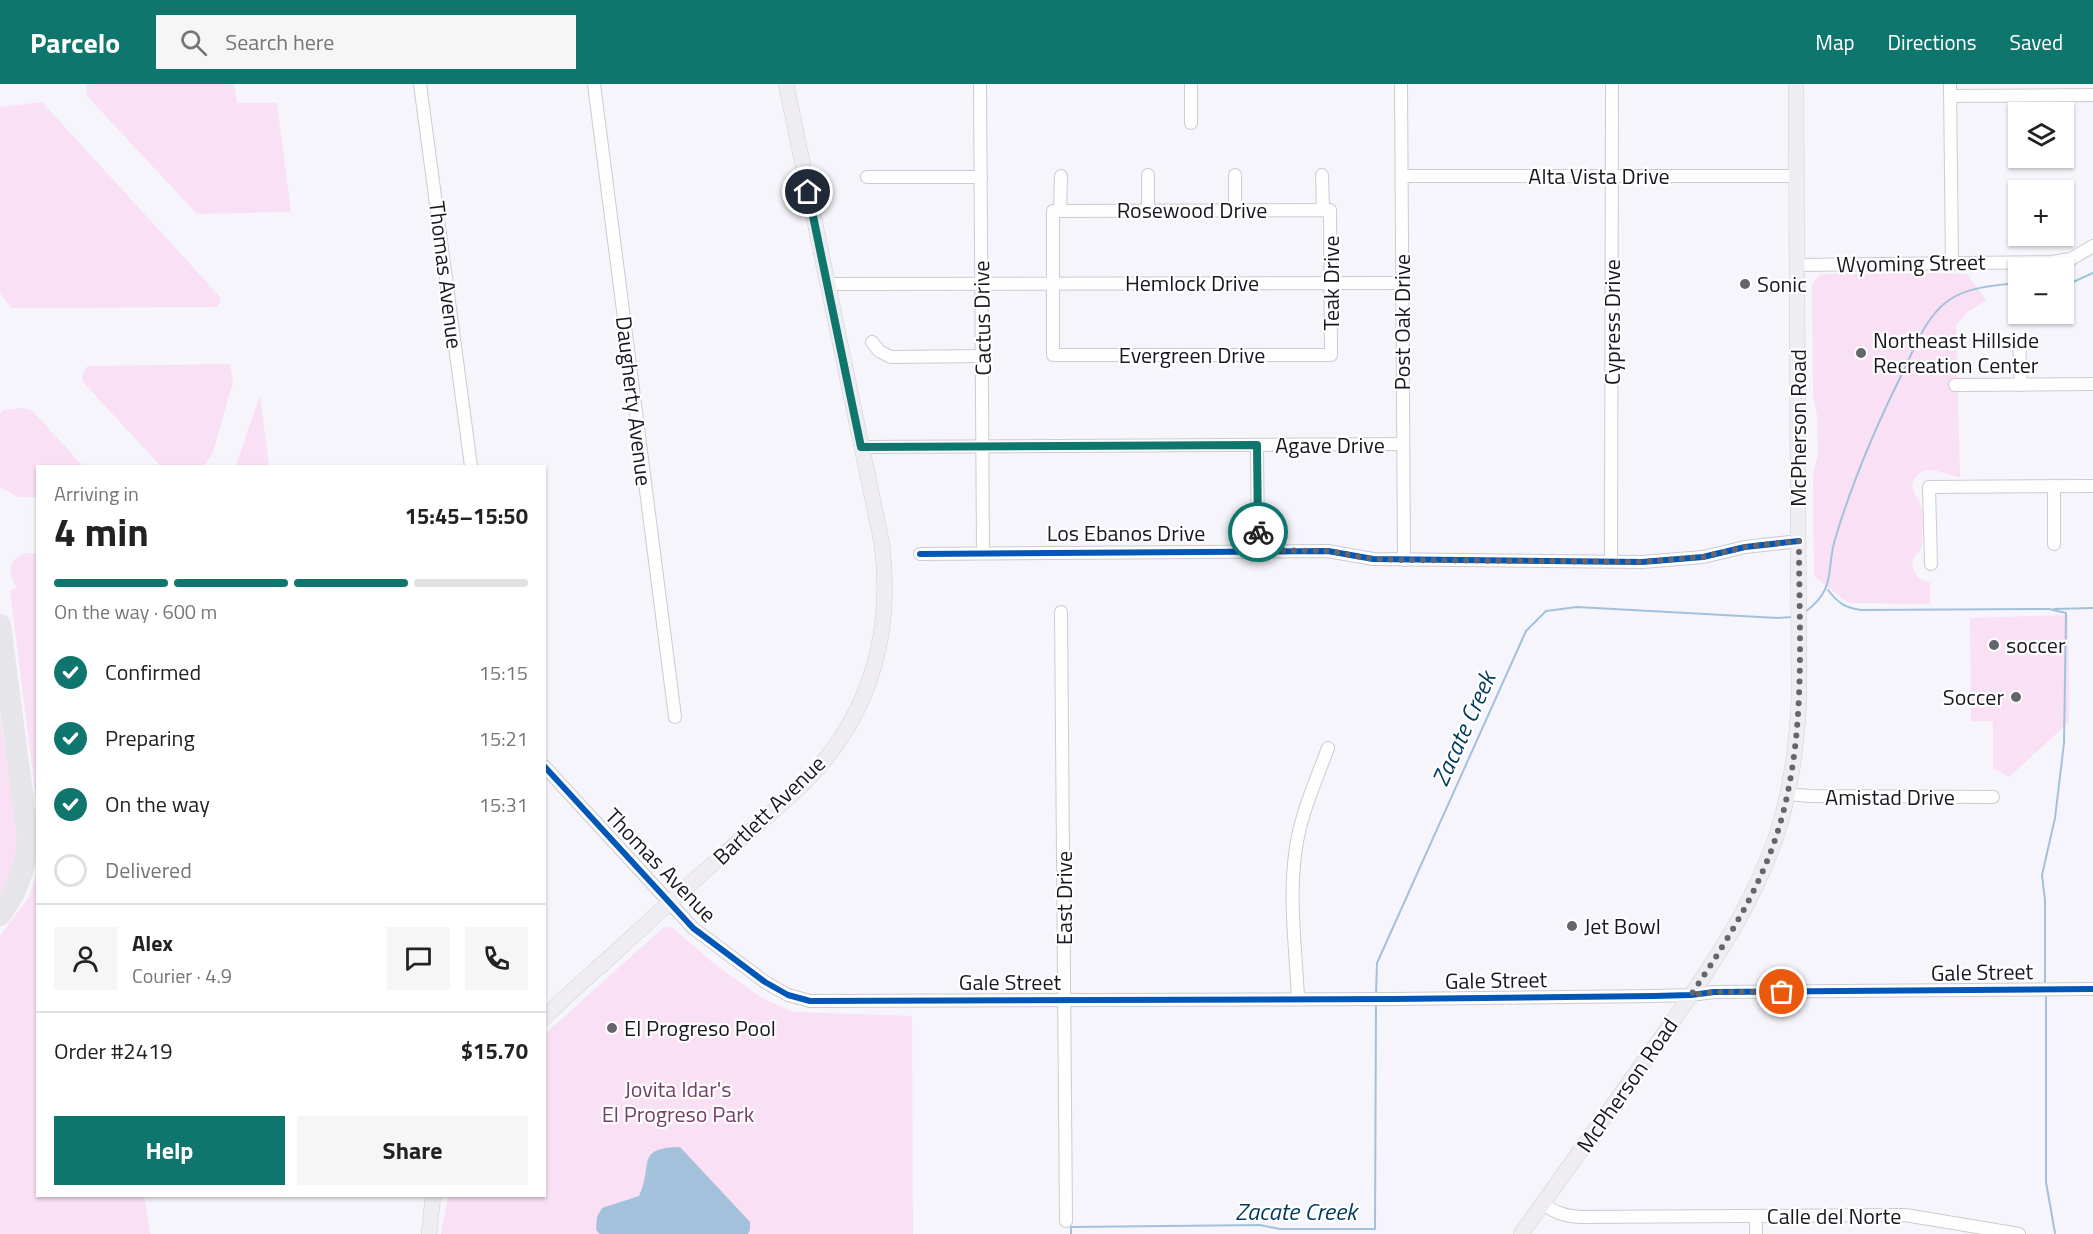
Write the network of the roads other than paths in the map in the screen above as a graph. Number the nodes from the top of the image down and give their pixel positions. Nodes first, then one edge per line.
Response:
1 (420, 84) edge
2 (594, 84) edge
3 (786, 84) edge
4 (980, 84) edge
5 (1191, 84) edge
6 (1401, 84) edge
7 (1612, 84) edge
8 (1796, 84) edge
9 (1950, 90) edge
10 (2093, 95) edge
11 (1191, 123) dead end
12 (1148, 175) dead end
13 (1235, 175) dead end
14 (1322, 175) dead end
15 (1061, 176) dead end
16 (1402, 176) junction
17 (1613, 176) junction
18 (1797, 176) junction
19 (867, 177) dead end
20 (981, 177) junction
21 (1148, 210) junction
22 (1235, 210) junction
23 (1326, 210) junction
24 (1057, 211) junction
25 (2093, 246) edge
26 (1952, 263) junction
27 (1798, 265) junction
28 (1053, 283) junction
29 (1331, 283) junction
30 (1402, 283) junction
31 (828, 284) junction
32 (981, 284) junction
33 (872, 342) dead end
34 (2019, 343) dead end
35 (1331, 355) joint
36 (983, 356) junction
37 (2093, 384) edge
38 (1955, 385) dead end
39 (2021, 385) junction
40 (1403, 444) junction
41 (1257, 445) junction
42 (982, 446) junction
43 (861, 447) junction
44 (471, 465) edge
45 (2054, 486) junction
46 (2093, 486) edge
47 (1799, 541) junction
48 (2054, 544) dead end
49 (1258, 550) junction
50 (982, 552) junction
51 (920, 554) dead end
52 (1404, 560) junction
53 (1611, 560) junction
54 (1932, 564) dead end
55 (1061, 612) dead end
56 (675, 717) dead end
57 (1328, 748) dead end
58 (546, 768) edge
59 (1787, 794) junction
60 (1993, 797) dead end
61 (669, 902) junction
62 (2093, 989) edge
63 (1691, 995) junction
64 (1298, 999) junction
65 (899, 1000) joint
66 (1065, 1000) junction
67 (546, 1016) edge
68 (433, 1197) edge
69 (1543, 1204) junction
70 (1756, 1216) junction
71 (1066, 1221) dead end
72 (429, 1234) edge
73 (1521, 1234) edge
74 (1756, 1234) edge
75 (2019, 1234) edge

1 - 44 street, Thomas Avenue
2 - 56 street, Daugherty Avenue
3 - 31 main road, Bartlett Avenue
4 - 20 street, Cactus Drive
5 - 11 street
6 - 16 street, Post Oak Drive
7 - 17 street, Cypress Drive
8 - 18 main road, McPherson Road
9 - 10 street
9 - 26 street
12 - 21 street
13 - 22 street
14 - 23 street, Teak Drive
15 - 24 street
16 - 17 street, Alta Vista Drive
16 - 30 street, Post Oak Drive
17 - 18 street, Alta Vista Drive
17 - 53 street, Cypress Drive
18 - 27 main road, McPherson Road
19 - 20 street
20 - 32 street, Cactus Drive
21 - 22 street, Rosewood Drive
21 - 24 street, Rosewood Drive
22 - 23 street, Rosewood Drive
23 - 29 street, Teak Drive
24 - 28 street
25 - 26 street, Wyoming Street
26 - 27 street, Wyoming Street
27 - 47 main road, McPherson Road
28 - 29 street, Hemlock Drive
28 - 32 street, Hemlock Drive
28 - 35 street, Evergreen Drive
29 - 30 street, Hemlock Drive
29 - 35 street, Teak Drive
30 - 40 street, Post Oak Drive
31 - 32 street, Hemlock Drive
31 - 43 main road, Bartlett Avenue
32 - 36 street, Cactus Drive
33 - 36 street
34 - 39 street
36 - 42 street, Cactus Drive
37 - 39 street
38 - 39 street
40 - 41 street, Agave Drive
40 - 52 street, Post Oak Drive
41 - 42 street, Agave Drive
41 - 49 street
42 - 43 street, Agave Drive
42 - 50 street, Cactus Drive
43 - 61 main road, Bartlett Avenue
45 - 46 street
45 - 48 street
45 - 54 street
47 - 53 street, Los Ebanos Drive
47 - 59 main road, McPherson Road
49 - 50 street, Los Ebanos Drive
49 - 52 street, Los Ebanos Drive
50 - 51 street, Los Ebanos Drive
52 - 53 street, Los Ebanos Drive
55 - 66 street, East Drive
57 - 64 street
58 - 61 street, Thomas Avenue
59 - 60 street, Amistad Drive
59 - 63 main road, McPherson Road
61 - 65 street, Thomas Avenue
61 - 67 main road, Bartlett Avenue
62 - 63 street, Gale Street
63 - 64 street, Gale Street
63 - 69 main road, McPherson Road
64 - 66 street, Gale Street
65 - 66 street, Gale Street
66 - 71 street, East Drive
68 - 72 main road
69 - 70 street, Calle del Norte
69 - 73 main road, McPherson Road
70 - 74 street
70 - 75 street, Calle del Norte

